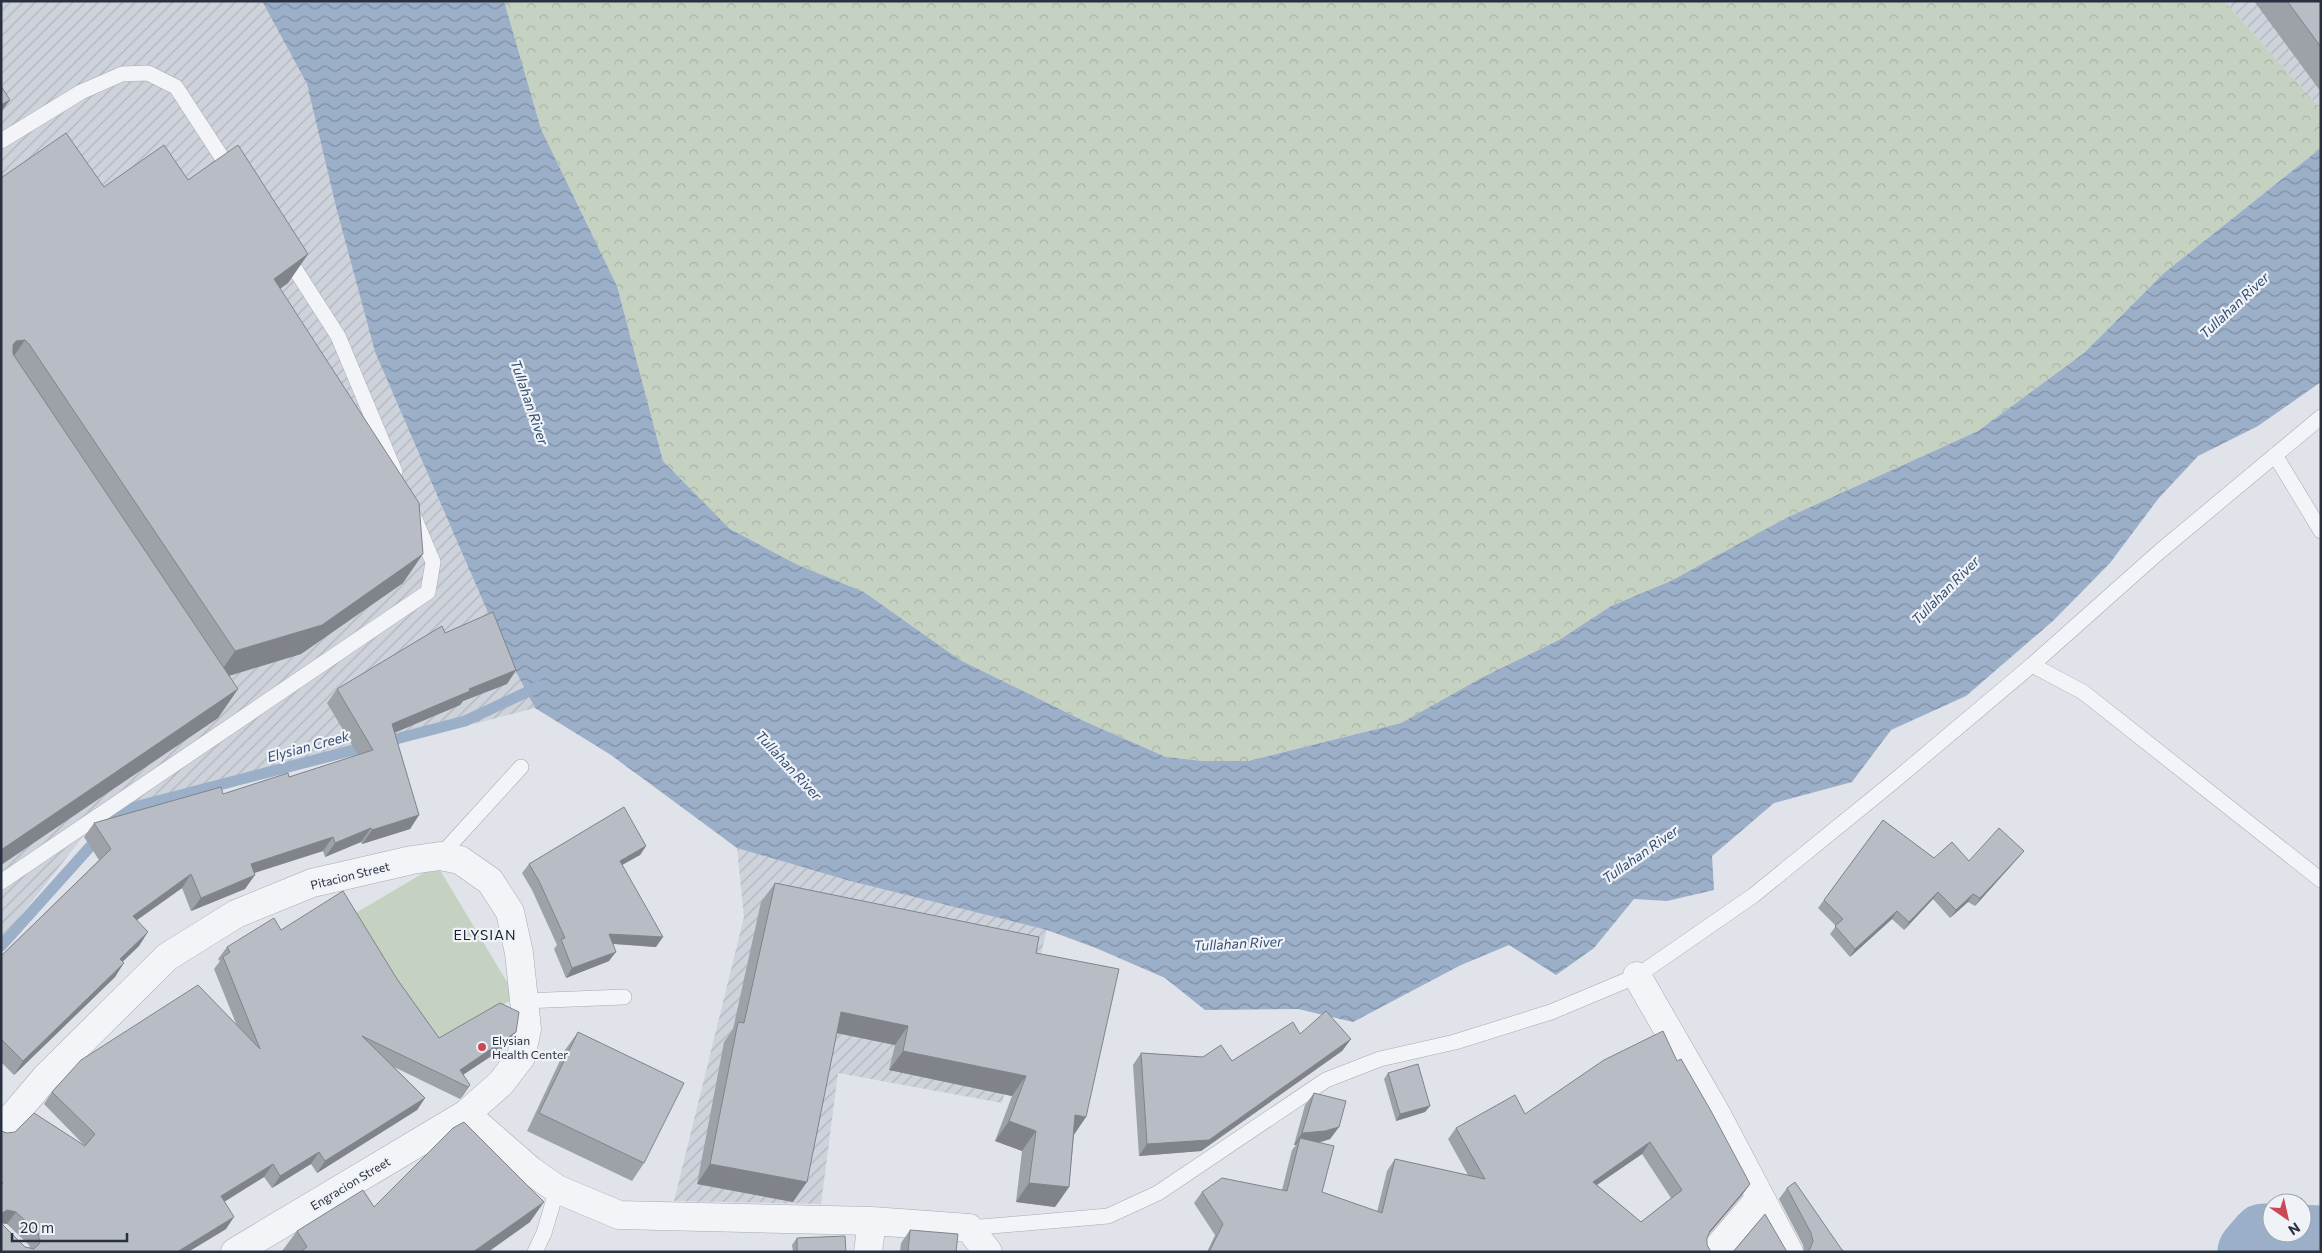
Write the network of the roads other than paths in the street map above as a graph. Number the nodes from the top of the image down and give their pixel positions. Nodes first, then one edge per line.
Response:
1 (1, 142) edge
2 (241, 187) edge
3 (279, 244) edge
4 (2321, 417) edge
5 (2275, 455) junction
6 (2321, 531) edge
7 (2032, 665) junction
8 (522, 767) dead end
9 (440, 856) junction
10 (2321, 880) edge
11 (1, 882) edge
12 (1637, 976) junction
13 (624, 997) dead end
14 (523, 1000) junction
15 (466, 1114) junction
16 (1, 1130) edge
17 (557, 1189) junction
18 (1760, 1198) junction
19 (872, 1221) junction
20 (969, 1228) junction
21 (235, 1252) edge
22 (535, 1252) edge
23 (868, 1252) edge
24 (988, 1252) edge
25 (1714, 1252) edge
26 (1789, 1252) edge

1 - 2 lane
3 - 11 lane
4 - 5 lane
5 - 6 lane
5 - 7 lane
7 - 10 lane
7 - 12 lane
8 - 9 lane
9 - 14 street, Pitacion Street
9 - 16 street, Pitacion Street
12 - 18 street
12 - 20 lane
13 - 14 lane
14 - 15 street, Pitacion Street
15 - 17 street
15 - 21 street, Engracion Street
17 - 19 street
17 - 22 lane
18 - 25 street
18 - 26 street
19 - 20 street
19 - 23 street
20 - 24 street

